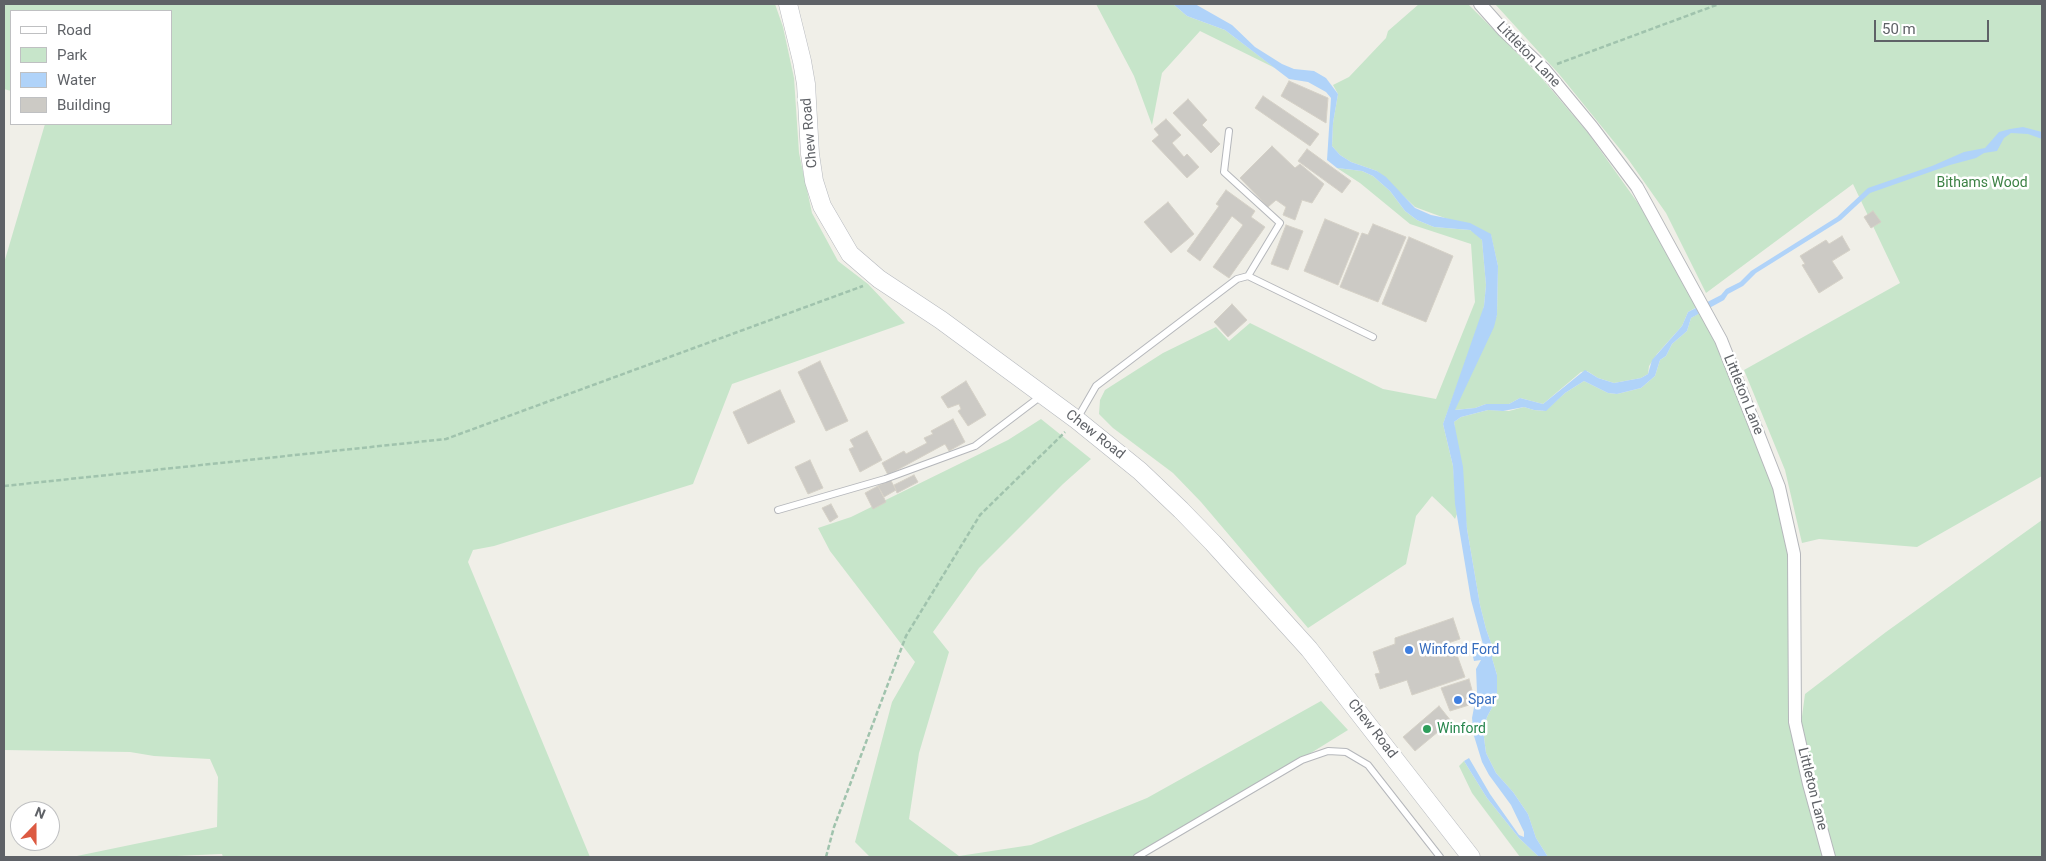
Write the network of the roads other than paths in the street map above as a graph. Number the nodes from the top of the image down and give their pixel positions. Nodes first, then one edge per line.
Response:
1 (788, 4) edge
2 (1480, 4) edge
3 (1229, 131) dead end
4 (1248, 276) junction
5 (1373, 337) dead end
6 (1042, 396) junction
7 (1077, 420) junction
8 (778, 510) dead end
9 (1137, 857) edge
10 (1440, 857) edge
11 (1471, 857) edge
12 (1829, 857) edge

1 - 6 main road, Chew Road
2 - 12 street, Littleton Lane
3 - 4 lane
4 - 5 lane
4 - 7 lane
6 - 7 main road, Chew Road
6 - 8 lane
7 - 11 main road, Chew Road
9 - 10 lane

